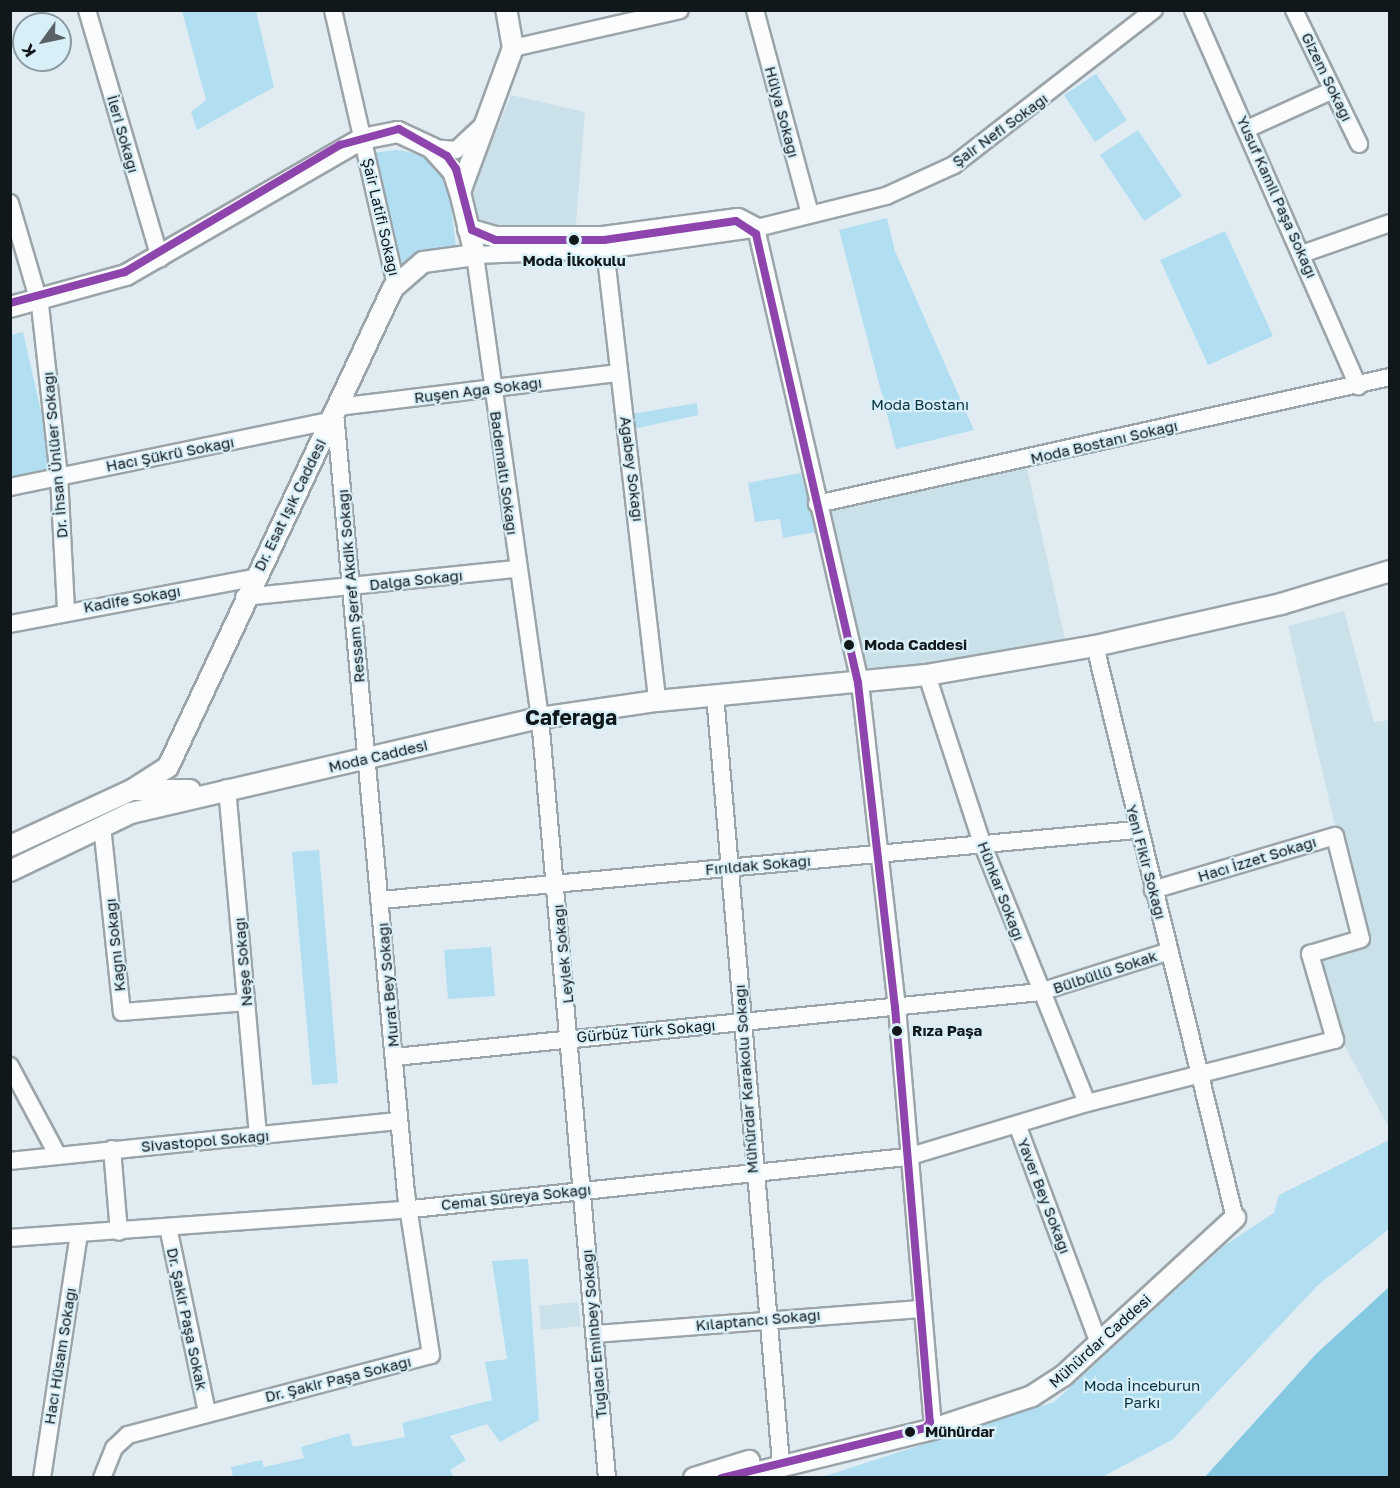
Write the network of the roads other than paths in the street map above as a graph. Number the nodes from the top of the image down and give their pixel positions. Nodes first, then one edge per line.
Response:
1 (87, 10) edge
2 (333, 10) edge
3 (506, 10) edge
4 (681, 10) edge
5 (755, 10) edge
6 (1154, 10) edge
7 (1193, 10) edge
8 (1294, 10) edge
9 (513, 48) junction
10 (1333, 90) junction
11 (489, 118) junction
12 (1247, 129) junction
13 (362, 139) junction
14 (1359, 144) dead end
15 (432, 148) junction
16 (460, 192) junction
17 (10, 203) edge
18 (810, 214) junction
19 (1389, 223) edge
20 (756, 228) junction
21 (468, 229) junction
22 (604, 244) junction
23 (1302, 254) junction
24 (475, 255) junction
25 (160, 258) junction
26 (396, 284) junction
27 (38, 300) junction
28 (10, 307) edge
29 (619, 373) junction
30 (1389, 377) edge
31 (1358, 386) junction
32 (493, 388) junction
33 (334, 414) junction
34 (59, 476) junction
35 (10, 487) edge
36 (817, 504) junction
37 (517, 569) junction
38 (1389, 571) edge
39 (254, 578) junction
40 (353, 586) junction
41 (244, 597) junction
42 (66, 611) junction
43 (10, 624) edge
44 (1095, 646) junction
45 (927, 675) junction
46 (860, 683) junction
47 (715, 695) junction
48 (657, 701) junction
49 (540, 718) junction
50 (366, 760) junction
51 (220, 789) junction
52 (132, 790) junction
53 (102, 826) junction
54 (1136, 830) junction
55 (982, 843) junction
56 (10, 846) edge
57 (878, 855) junction
58 (729, 867) junction
59 (10, 871) edge
60 (556, 885) junction
61 (1154, 890) junction
62 (381, 900) junction
63 (1170, 951) junction
64 (1040, 992) junction
65 (246, 1002) junction
66 (897, 1007) junction
67 (743, 1023) junction
68 (571, 1037) junction
69 (395, 1057) junction
70 (10, 1066) edge
71 (1203, 1077) junction
72 (1087, 1103) junction
73 (399, 1121) junction
74 (1018, 1127) junction
75 (258, 1137) junction
76 (112, 1149) junction
77 (57, 1154) junction
78 (907, 1157) junction
79 (10, 1161) edge
80 (753, 1170) junction
81 (580, 1190) junction
82 (412, 1209) junction
83 (1235, 1218) joint
84 (168, 1227) junction
85 (119, 1232) junction
86 (79, 1234) junction
87 (10, 1239) edge
88 (922, 1309) junction
89 (767, 1318) junction
90 (595, 1335) junction
91 (1100, 1344) junction
92 (207, 1412) junction
93 (933, 1429) junction
94 (780, 1458) junction
95 (42, 1478) edge
96 (102, 1478) edge
97 (607, 1478) edge
98 (694, 1478) edge
99 (734, 1478) edge

1 - 25 street, İleri Sokağı
2 - 13 street, Şair Latifi Sokağı
3 - 9 street
4 - 9 street
5 - 18 street, Hülya Sokağı
6 - 18 street, Şair Nefi Sokağı
7 - 12 street, Yusuf Kamil Paşa Sokağı
8 - 10 street, Gizem Sokağı
9 - 11 street
10 - 12 street
10 - 14 street, Gizem Sokağı
11 - 15 street
11 - 16 street
12 - 23 street, Yusuf Kamil Paşa Sokağı
13 - 15 street
13 - 25 street
13 - 26 street, Şair Latifi Sokağı
15 - 16 street, Bademaltı Sokağı
16 - 21 street, Bademaltı Sokağı
17 - 27 street, Dr. İhsan Ünlüer Sokağı
18 - 20 street, Şair Nefi Sokağı
19 - 23 street
20 - 22 street
20 - 36 street
21 - 22 street
21 - 24 street, Bademaltı Sokağı
22 - 24 street
22 - 29 street, Ağabey Sokağı
23 - 31 street, Yusuf Kamil Paşa Sokağı
24 - 26 street, Dr. Esat Işık Caddesi
24 - 32 street, Bademaltı Sokağı
25 - 27 street
26 - 33 street, Dr. Esat Işık Caddesi
27 - 28 street
27 - 34 street, Dr. İhsan Ünlüer Sokağı
29 - 32 street, Ruşen Ağa Sokağı
29 - 48 street, Ağabey Sokağı
30 - 31 street, Moda Bostanı Sokağı
31 - 36 street, Moda Bostanı Sokağı
32 - 33 street, Ruşen Ağa Sokağı
32 - 37 street, Bademaltı Sokağı
33 - 34 street, Hacı Şükrü Sokağı
33 - 39 street, Dr. Esat Işık Caddesi
33 - 40 street, Ressam Şeref Akdik Sokağı
34 - 35 street, Hacı Şükrü Sokağı
34 - 42 street, Dr. İhsan Ünlüer Sokağı
36 - 46 street
37 - 40 street, Dalga Sokağı
37 - 49 street, Bademaltı Sokağı
38 - 44 street, Moda Caddesi
39 - 41 street, Dr. Esat Işık Caddesi
39 - 42 street, Kadife Sokağı
40 - 41 street, Dalga Sokağı
40 - 50 street, Ressam Şeref Akdik Sokağı
41 - 52 street, Dr. Esat Işık Caddesi
42 - 43 street, Kadife Sokağı
44 - 45 street, Moda Caddesi
44 - 54 street, Yeni Fikir Sokağı
45 - 46 street, Moda Caddesi
45 - 55 street, Hünkar Sokağı
46 - 47 street, Moda Caddesi
46 - 57 street
47 - 48 street, Moda Caddesi
47 - 58 street, Mühürdar Karakolu Sokağı
48 - 49 street, Moda Caddesi
49 - 50 street, Moda Caddesi
49 - 60 street, Leylek Sokağı
50 - 51 street, Moda Caddesi
50 - 62 street, Murat Bey Sokağı
51 - 52 street, Moda Caddesi
51 - 53 street, Moda Caddesi
51 - 65 street, Neşe Sokağı
52 - 56 street, Moda Caddesi
53 - 59 street, Moda Caddesi
53 - 65 street, Kağnı Sokağı
54 - 55 street, Fırıldak Sokağı
54 - 61 street, Yeni Fikir Sokağı
55 - 57 street, Fırıldak Sokağı
55 - 64 street, Hünkar Sokağı
57 - 58 street, Fırıldak Sokağı
57 - 66 street
58 - 60 street, Fırıldak Sokağı
58 - 67 street, Mühürdar Karakolu Sokağı
60 - 62 street, Fırıldak Sokağı
60 - 68 street, Leylek Sokağı
61 - 63 street, Yeni Fikir Sokağı
61 - 71 street, Hacı İzzet Sokağı
62 - 69 street, Murat Bey Sokağı
63 - 64 street, Bülbüllü Sokak
63 - 71 street, Yeni Fikir Sokağı
64 - 66 street, Gürbüz Türk Sokağı
64 - 72 street, Hünkar Sokağı
65 - 75 street, Neşe Sokağı
66 - 67 street, Gürbüz Türk Sokağı
66 - 78 street
67 - 68 street, Gürbüz Türk Sokağı
67 - 80 street, Mühürdar Karakolu Sokağı
68 - 69 street, Gürbüz Türk Sokağı
68 - 81 street, Leylek Sokağı
69 - 73 street, Murat Bey Sokağı
70 - 77 street
71 - 72 street, Yaver Bey Sokağı
71 - 83 street, Mühürdar Caddesi
72 - 74 street, Yaver Bey Sokağı
73 - 75 street, Sivastopol Sokağı
73 - 82 street, Murat Bey Sokağı
74 - 78 street, Cemal Süreya Sokağı
74 - 91 street, Yaver Bey Sokağı
75 - 76 street, Sivastopol Sokağı
76 - 77 street, Sivastopol Sokağı
76 - 85 street
77 - 79 street, Sivastopol Sokağı
78 - 80 street, Cemal Süreya Sokağı
78 - 88 street
80 - 81 street, Cemal Süreya Sokağı
80 - 89 street, Mühürdar Karakolu Sokağı
81 - 82 street, Cemal Süreya Sokağı
81 - 90 street, Tuğlacı Eminbey Sokağı
82 - 84 street, Cemal Süreya Sokağı
82 - 92 street, Dr. Şakir Paşa Sokağı
83 - 91 street, Mühürdar Caddesi
84 - 85 street, Cemal Süreya Sokağı
84 - 92 street, Dr. Şakir Paşa Sokak
85 - 86 street, Cemal Süreya Sokağı
86 - 87 street, Cemal Süreya Sokağı
86 - 95 street, Hacı Hüsam Sokağı
88 - 89 street, Kılaptancı Sokağı
88 - 93 street
89 - 90 street, Kılaptancı Sokağı
89 - 94 street, Mühürdar Karakolu Sokağı
90 - 97 street, Tuğlacı Eminbey Sokağı
91 - 93 street, Mühürdar Caddesi
92 - 96 street
93 - 94 street, Mühürdar Caddesi
94 - 98 street, Mühürdar Caddesi
94 - 99 street, Mühürdar Caddesi

